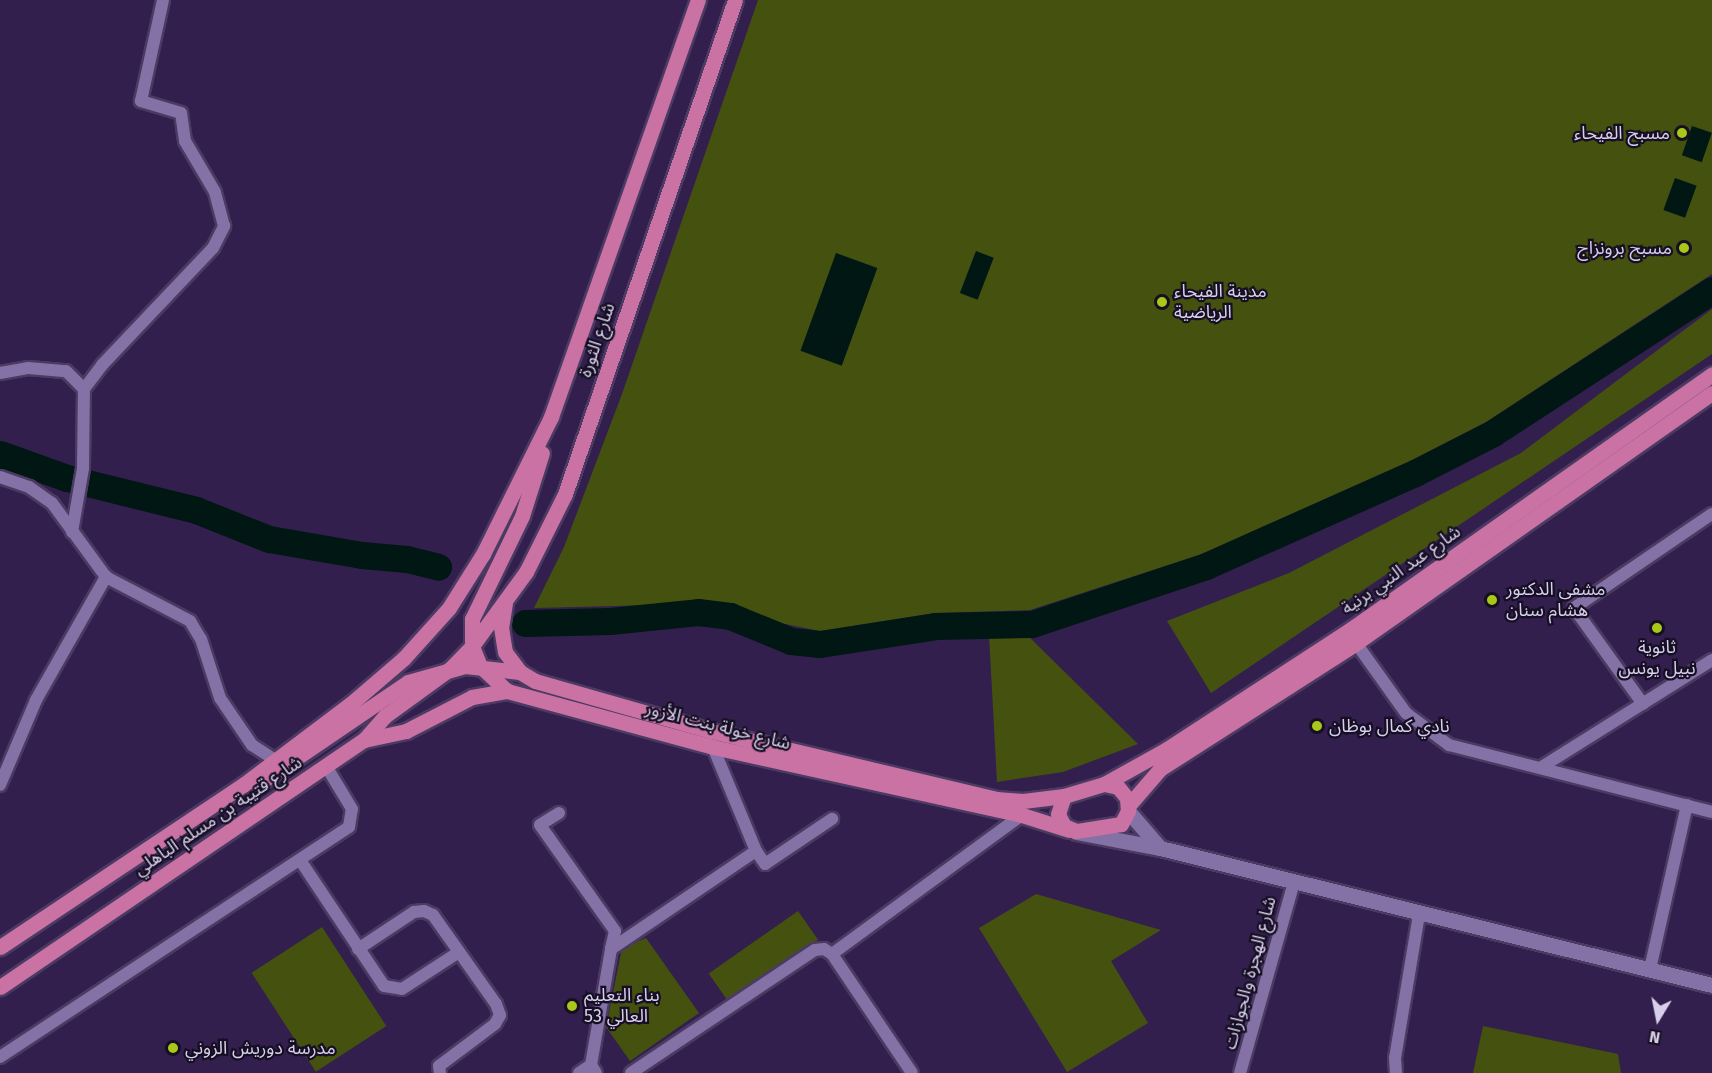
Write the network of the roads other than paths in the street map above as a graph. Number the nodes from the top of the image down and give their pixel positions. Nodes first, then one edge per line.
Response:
1 (163, 0) edge
2 (698, 0) edge
3 (735, 0) edge
4 (0, 374) edge
5 (1712, 374) edge
6 (84, 389) junction
7 (1712, 393) edge
8 (551, 417) junction
9 (0, 477) edge
10 (1712, 514) edge
11 (72, 532) junction
12 (106, 577) junction
13 (506, 599) junction
14 (428, 634) joint
15 (1356, 643) junction
16 (472, 646) junction
17 (1712, 660) edge
18 (480, 666) junction
19 (451, 668) junction
20 (520, 672) junction
21 (507, 691) junction
22 (1643, 704) junction
23 (364, 740) junction
24 (713, 747) junction
25 (274, 760) junction
26 (326, 766) junction
27 (1540, 768) junction
28 (1104, 784) junction
29 (0, 785) edge
30 (1064, 796) junction
31 (1687, 806) junction
32 (1129, 808) junction
33 (1712, 812) edge
34 (559, 813) dead end
35 (199, 814) junction
36 (1022, 815) junction
37 (832, 819) dead end
38 (1072, 831) junction
39 (1160, 849) junction
40 (756, 851) junction
41 (300, 860) junction
42 (1294, 882) junction
43 (1419, 914) junction
44 (0, 947) edge
45 (358, 948) junction
46 (611, 948) junction
47 (459, 952) junction
48 (832, 954) junction
49 (1650, 969) junction
50 (1712, 985) edge
51 (0, 987) edge
52 (0, 1057) edge
53 (594, 1069) edge
54 (440, 1073) edge
55 (579, 1073) edge
56 (632, 1073) edge
57 (912, 1073) edge
58 (1240, 1073) edge
59 (1396, 1073) edge

1 - 6 street
2 - 8 main road, شارع الثورة
3 - 13 main road, شارع الثورة
4 - 6 street
5 - 28 main road, شارع عبد النبي برنية
6 - 11 street
7 - 15 main road, شارع عبد النبي برنية
8 - 14 main road, شارع الثورة
8 - 16 main road
9 - 11 street
10 - 22 street
11 - 12 street
12 - 25 street
12 - 29 street
13 - 16 main road, شارع الثورة
13 - 20 main road
14 - 25 main road, شارع قتيبة بن مسلم الباهلي
15 - 27 street
15 - 32 main road, شارع عبد النبي برنية
16 - 18 main road
16 - 19 main road, شارع الثورة
17 - 22 street
18 - 19 main road, شارع خولة بنت الأزور
18 - 20 main road, شارع خولة بنت الأزور
18 - 21 main road
19 - 23 main road, شارع قتيبة بن مسلم الباهلي
19 - 35 main road
20 - 30 main road, شارع خولة بنت الأزور
21 - 23 main road, شارع خولة بنت الأزور
21 - 24 main road, شارع خولة بنت الأزور
22 - 27 street
23 - 26 main road, شارع قتيبة بن مسلم الباهلي
24 - 36 main road, شارع خولة بنت الأزور
24 - 40 street
25 - 35 main road, شارع قتيبة بن مسلم الباهلي
26 - 41 street
26 - 51 main road, شارع قتيبة بن مسلم الباهلي
27 - 31 street
28 - 30 main road
28 - 32 main road
30 - 38 main road
31 - 33 street
31 - 49 street
32 - 38 main road
32 - 39 main road
34 - 46 street
35 - 44 main road, شارع قتيبة بن مسلم الباهلي
36 - 38 main road, شارع خولة بنت الأزور
36 - 48 street
37 - 40 street
38 - 39 main road
39 - 42 main road
40 - 46 street
41 - 45 street
41 - 52 street
42 - 43 main road
42 - 58 street, شارع الهجرة والجوازات
43 - 49 main road
43 - 59 street
45 - 47 street
45 - 47 street
46 - 53 street
47 - 54 street
48 - 56 street
48 - 57 street
49 - 50 main road
53 - 55 street

